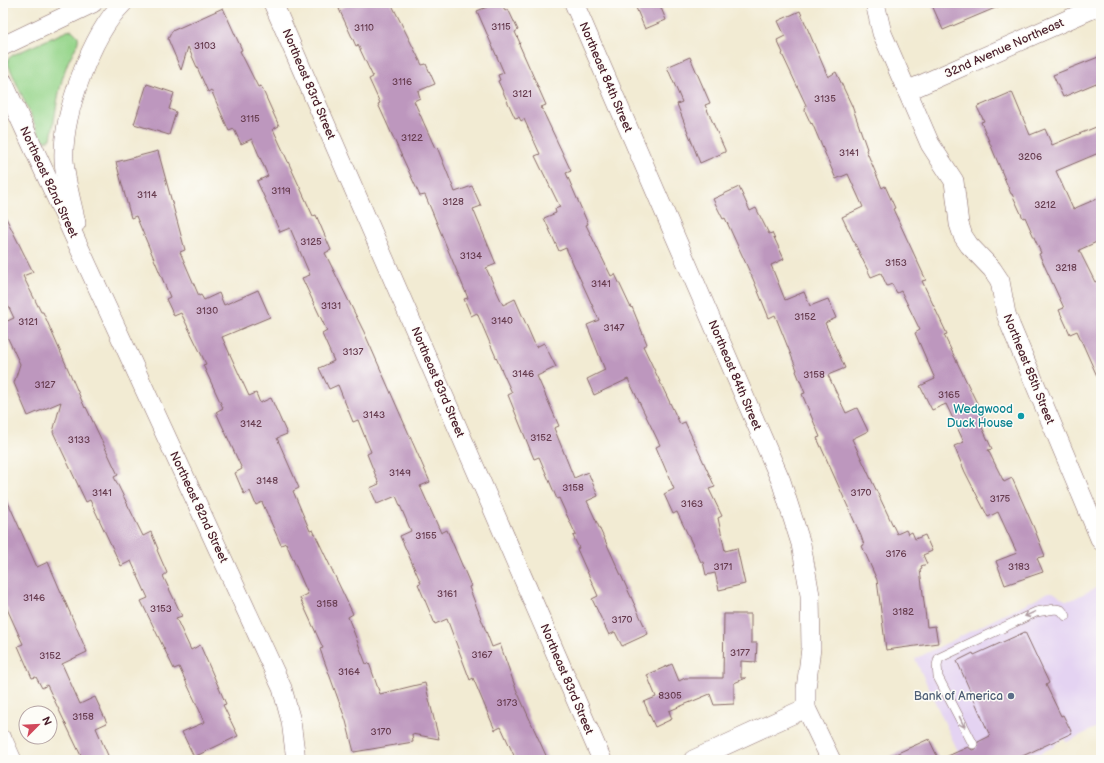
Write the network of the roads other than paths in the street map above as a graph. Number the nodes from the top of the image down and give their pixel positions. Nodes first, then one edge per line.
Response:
1 (93, 3) edge
2 (123, 3) edge
3 (273, 3) edge
4 (574, 3) edge
5 (875, 3) edge
6 (1101, 5) edge
7 (3, 46) edge
8 (3, 82) edge
9 (907, 91) junction
10 (84, 260) junction
11 (1097, 521) edge
12 (1101, 541) edge
13 (1066, 616) dead end
14 (806, 708) junction
15 (3, 740) edge
16 (972, 744) dead end
17 (12, 760) edge
18 (296, 760) edge
19 (602, 760) edge
20 (693, 760) edge
21 (831, 760) edge

1 - 7 street
2 - 10 street, Northeast 82nd Street
3 - 19 street, Northeast 83rd Street
4 - 14 street, Northeast 84th Street
5 - 9 street, Northeast 85th Street
6 - 9 street, 32nd Avenue Northeast
8 - 10 street, Northeast 82nd Street
9 - 11 street, Northeast 85th Street
10 - 18 street, Northeast 82nd Street
11 - 12 street, Northeast 85th Street
13 -> 16 lane
14 - 20 street
14 - 21 street, Northeast 84th Street
15 - 17 street

